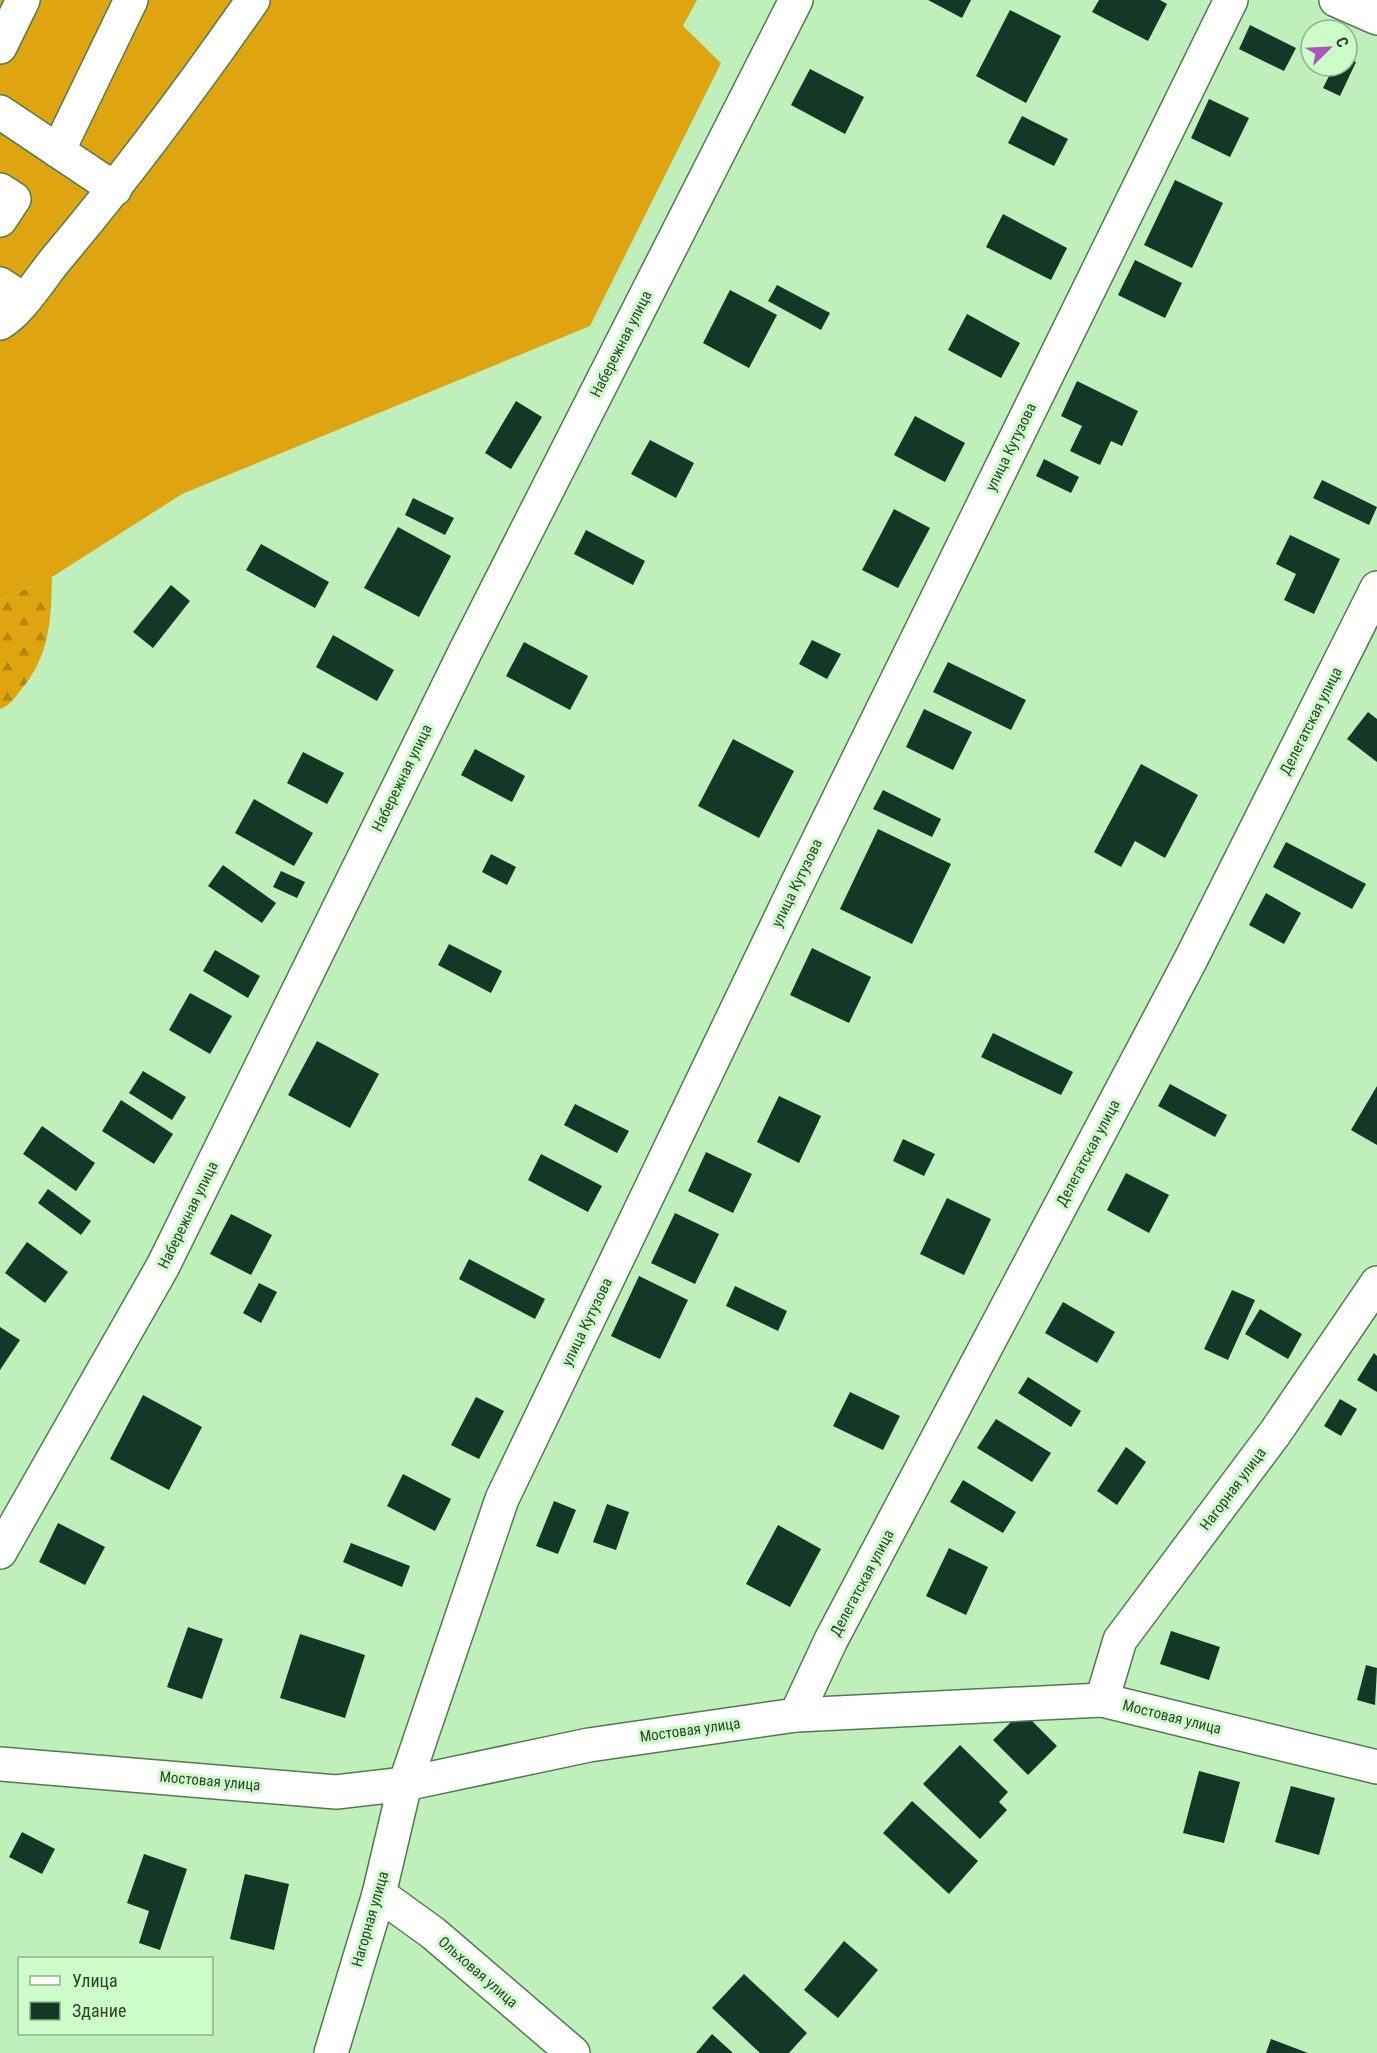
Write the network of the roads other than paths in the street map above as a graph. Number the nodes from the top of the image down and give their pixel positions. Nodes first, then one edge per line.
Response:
1 (22, 0) edge
2 (130, 0) edge
3 (253, 0) edge
4 (796, 0) edge
5 (1231, 0) edge
6 (1336, 0) edge
7 (1377, 18) edge
8 (0, 47) edge
9 (0, 112) edge
10 (58, 151) junction
11 (115, 189) junction
12 (0, 190) edge
13 (0, 220) edge
14 (12, 292) edge
15 (0, 323) edge
16 (1377, 588) edge
17 (1377, 1283) edge
18 (0, 1552) edge
19 (1102, 1700) junction
20 (796, 1715) junction
21 (0, 1764) edge
22 (1377, 1767) edge
23 (405, 1784) junction
24 (379, 1894) junction
25 (331, 2053) edge
26 (573, 2053) edge

1 - 8 street
2 - 10 street
3 - 11 street
4 - 18 street, Набережная улица
5 - 23 street, улица Кутузова
6 - 7 street
9 - 10 street
10 - 11 street
11 - 14 street
12 - 13 street
14 - 15 street
16 - 20 street, Делегатская улица
17 - 19 street, Нагорная улица
19 - 20 street, Мостовая улица
19 - 22 street, Мостовая улица
20 - 23 street, Мостовая улица
21 - 23 street, Мостовая улица
23 - 24 street, Нагорная улица
24 - 25 street, Нагорная улица
24 - 26 street, Ольховая улица

